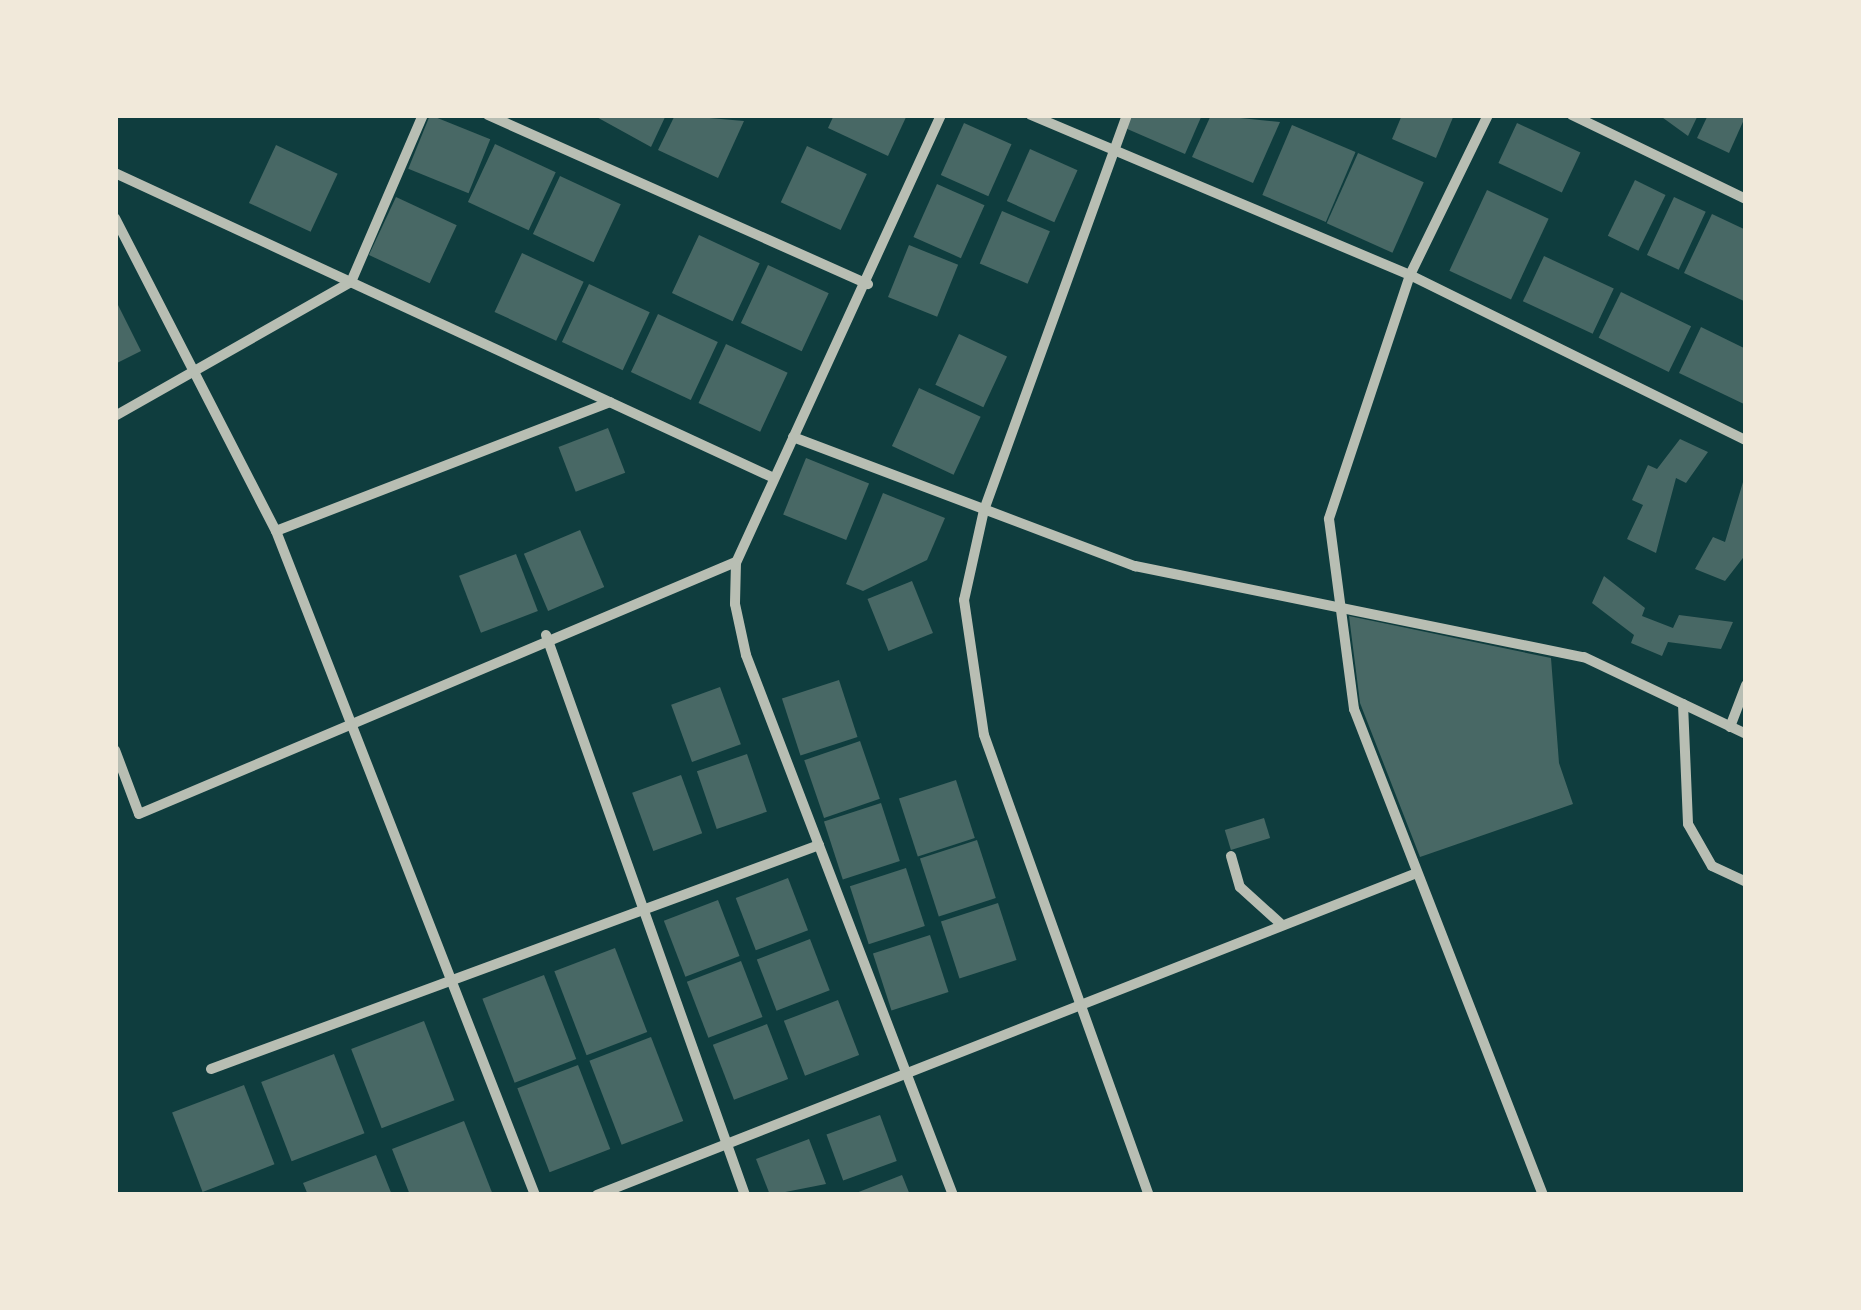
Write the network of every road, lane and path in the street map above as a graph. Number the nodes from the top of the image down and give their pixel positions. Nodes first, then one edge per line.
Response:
1 (424, 115) edge
2 (488, 115) edge
3 (942, 115) edge
4 (1031, 115) edge
5 (1127, 115) edge
6 (1488, 115) edge
7 (1572, 115) edge
8 (1113, 150) junction
9 (115, 173) edge
10 (1746, 199) edge
11 (115, 218) edge
12 (1410, 275) junction
13 (350, 282) junction
14 (868, 284) junction
15 (198, 374) junction
16 (610, 402) junction
17 (115, 416) edge
18 (793, 437) junction
19 (1746, 440) edge
20 (774, 478) junction
21 (984, 510) junction
22 (276, 530) junction
23 (736, 562) junction
24 (1339, 603) junction
25 (546, 635) junction
26 (1746, 684) edge
27 (1683, 704) junction
28 (347, 727) junction
29 (1730, 727) junction
30 (1746, 734) edge
31 (115, 750) edge
32 (819, 846) junction
33 (1231, 856) dead end
34 (1417, 873) junction
35 (1746, 882) edge
36 (645, 910) junction
37 (1282, 925) junction
38 (454, 980) junction
39 (1080, 1004) junction
40 (211, 1069) dead end
41 (905, 1072) junction
42 (726, 1142) junction
43 (535, 1195) edge
44 (597, 1195) edge
45 (745, 1195) edge
46 (953, 1195) edge
47 (1149, 1195) edge
48 (1543, 1195) edge

1 - 13 street
2 - 14 street
3 - 14 street
4 - 8 street
5 - 8 street
6 - 12 street
7 - 10 street
8 - 12 street
8 - 21 street
9 - 13 street
11 - 15 street
12 - 19 street
12 - 24 street
13 - 15 street
13 - 16 street
14 - 18 street
15 - 17 street
15 - 22 street
16 - 20 street
16 - 22 street
18 - 20 street
18 - 21 street
20 - 23 street
21 - 24 street
21 - 39 street
22 - 28 street
23 - 25 street
23 - 32 street
24 - 27 street
24 - 34 street
25 - 28 street
25 - 36 street
26 - 29 street
27 - 29 street
27 - 35 street
28 - 31 street
28 - 38 street
29 - 30 street
32 - 36 street
32 - 41 street
33 - 37 street
34 - 37 street
34 - 48 street
36 - 38 street
36 - 42 street
37 - 39 street
38 - 40 street
38 - 43 street
39 - 41 street
39 - 47 street
41 - 42 street
41 - 46 street
42 - 44 street
42 - 45 street

